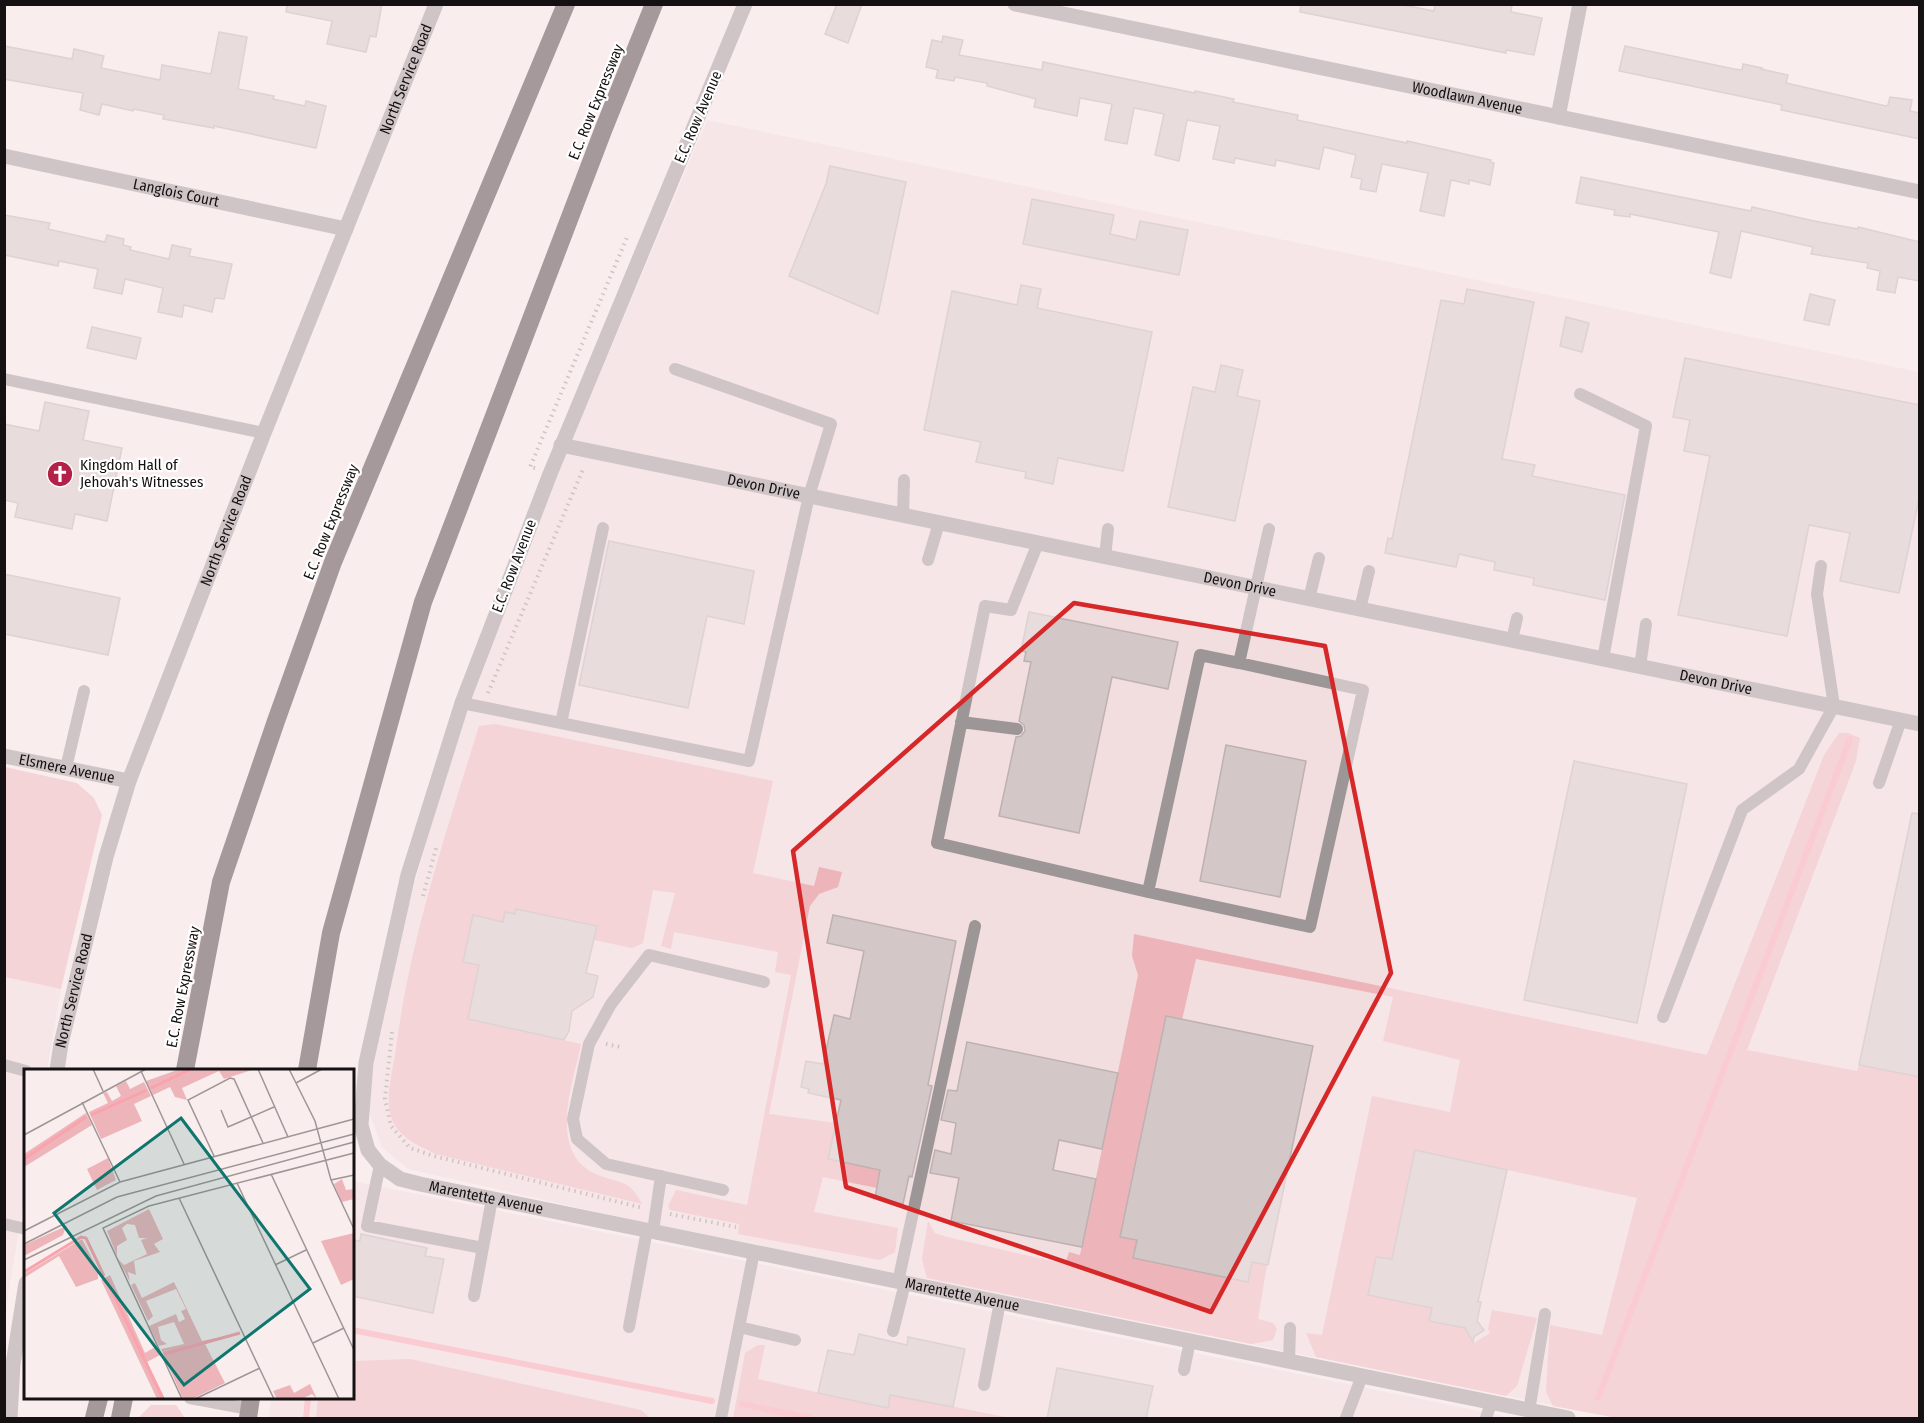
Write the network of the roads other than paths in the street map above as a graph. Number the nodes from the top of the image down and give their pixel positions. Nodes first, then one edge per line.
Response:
1 (436, 4) edge
2 (566, 4) edge
3 (654, 4) edge
4 (745, 4) edge
5 (1015, 4) edge
6 (1580, 4) edge
7 (1558, 117) junction
8 (4, 156) edge
9 (1920, 192) edge
10 (346, 229) junction
11 (675, 369) dead end
12 (4, 379) edge
13 (1580, 394) dead end
14 (264, 433) junction
15 (561, 445) junction
16 (904, 480) dead end
17 (809, 496) junction
18 (903, 515) junction
19 (939, 523) junction
20 (603, 528) dead end
21 (1108, 529) dead end
22 (1269, 529) dead end
23 (1038, 543) junction
24 (1106, 557) junction
25 (1319, 558) dead end
26 (928, 560) dead end
27 (1821, 566) dead end
28 (1369, 571) dead end
29 (1256, 588) junction
30 (1309, 599) junction
31 (1360, 609) junction
32 (1517, 618) dead end
33 (1646, 624) dead end
34 (1512, 640) junction
35 (1603, 659) junction
36 (1239, 663) junction
37 (1640, 667) junction
38 (84, 691) dead end
39 (462, 702) junction
40 (1834, 706) junction
41 (1901, 720) junction
42 (961, 722) junction
43 (561, 723) junction
44 (1920, 724) edge
45 (1017, 729) dead end
46 (4, 756) edge
47 (66, 768) junction
48 (129, 781) junction
49 (1879, 783) dead end
50 (221, 882) junction
51 (1148, 892) junction
52 (975, 926) dead end
53 (764, 982) dead end
54 (1663, 1017) dead end
55 (4, 1065) edge
56 (57, 1069) edge
57 (176, 1069) edge
58 (185, 1069) edge
59 (307, 1069) edge
60 (24, 1070) edge
61 (368, 1150) joint
62 (380, 1165) junction
63 (661, 1176) junction
64 (723, 1190) dead end
65 (492, 1198) junction
66 (4, 1224) edge
67 (24, 1229) edge
68 (650, 1231) junction
69 (483, 1248) junction
70 (754, 1252) junction
71 (902, 1282) junction
72 (24, 1295) edge
73 (474, 1296) dead end
74 (1000, 1302) junction
75 (1545, 1314) dead end
76 (629, 1327) dead end
77 (739, 1327) junction
78 (1290, 1328) dead end
79 (893, 1331) dead end
80 (795, 1340) dead end
81 (1190, 1341) junction
82 (1289, 1362) junction
83 (1184, 1370) dead end
84 (1362, 1376) junction
85 (984, 1384) dead end
86 (99, 1399) edge
87 (124, 1399) edge
88 (196, 1399) edge
89 (1491, 1403) junction
90 (249, 1408) edge
91 (1529, 1411) junction
92 (10, 1419) edge
93 (94, 1419) edge
94 (120, 1419) edge
95 (721, 1419) edge
96 (1346, 1419) edge
97 (1486, 1419) edge
98 (1568, 1419) edge

1 - 10 street, North Service Road
2 - 50 highway, E.C. Row Expressway
3 - 59 highway, E.C. Row Expressway
4 - 15 street, E.C. Row Avenue
5 - 7 street, Woodlawn Avenue
6 - 7 street
7 - 9 street, Woodlawn Avenue
8 - 10 street, Langlois Court
10 - 14 street, North Service Road
11 - 17 lane
12 - 14 lane
13 - 35 lane
14 - 48 street, North Service Road
15 - 17 street, Devon Drive
15 - 39 street, E.C. Row Avenue
16 - 18 lane
17 - 18 street, Devon Drive
17 - 43 lane
18 - 19 street, Devon Drive
19 - 23 street, Devon Drive
19 - 26 lane
20 - 43 lane
21 - 24 lane
22 - 29 lane
23 - 24 street, Devon Drive
23 - 42 lane
24 - 29 street, Devon Drive
25 - 30 lane
27 - 40 lane
28 - 31 lane
29 - 30 street, Devon Drive
29 - 36 lane
30 - 31 street, Devon Drive
31 - 34 street, Devon Drive
32 - 34 lane
33 - 37 lane
34 - 35 street, Devon Drive
35 - 37 street, Devon Drive
36 - 51 lane
36 - 51 lane
37 - 40 street, Devon Drive
38 - 47 lane
39 - 43 lane
39 - 61 street, E.C. Row Avenue
40 - 41 street, Devon Drive
40 - 54 lane
41 - 44 street, Devon Drive
41 - 49 lane
42 - 45 lane
42 - 51 lane
46 - 47 street, Elsmere Avenue
47 - 48 street, Elsmere Avenue
48 - 56 street, North Service Road
50 - 57 highway
50 - 58 highway, E.C. Row Expressway
52 - 71 lane
53 - 63 lane
55 - 60 lane
61 - 62 street, Marentette Avenue
62 - 65 street, Marentette Avenue
62 - 69 lane
63 - 64 lane
63 - 68 lane
65 - 68 street, Marentette Avenue
65 - 69 lane
66 - 67 lane
68 - 70 street, Marentette Avenue
68 - 76 lane
69 - 73 lane
70 - 71 street, Marentette Avenue
70 - 77 lane
71 - 74 street, Marentette Avenue
71 - 79 lane
72 - 92 street
74 - 81 street, Marentette Avenue
74 - 85 lane
75 - 91 lane
77 - 80 lane
77 - 95 lane
78 - 82 lane
81 - 82 street, Marentette Avenue
81 - 83 lane
82 - 84 street, Marentette Avenue
84 - 89 street, Marentette Avenue
84 - 96 lane
86 - 93 highway
87 - 94 highway
88 - 90 lane
89 - 91 street, Marentette Avenue
89 - 97 lane
91 - 98 street, Marentette Avenue

